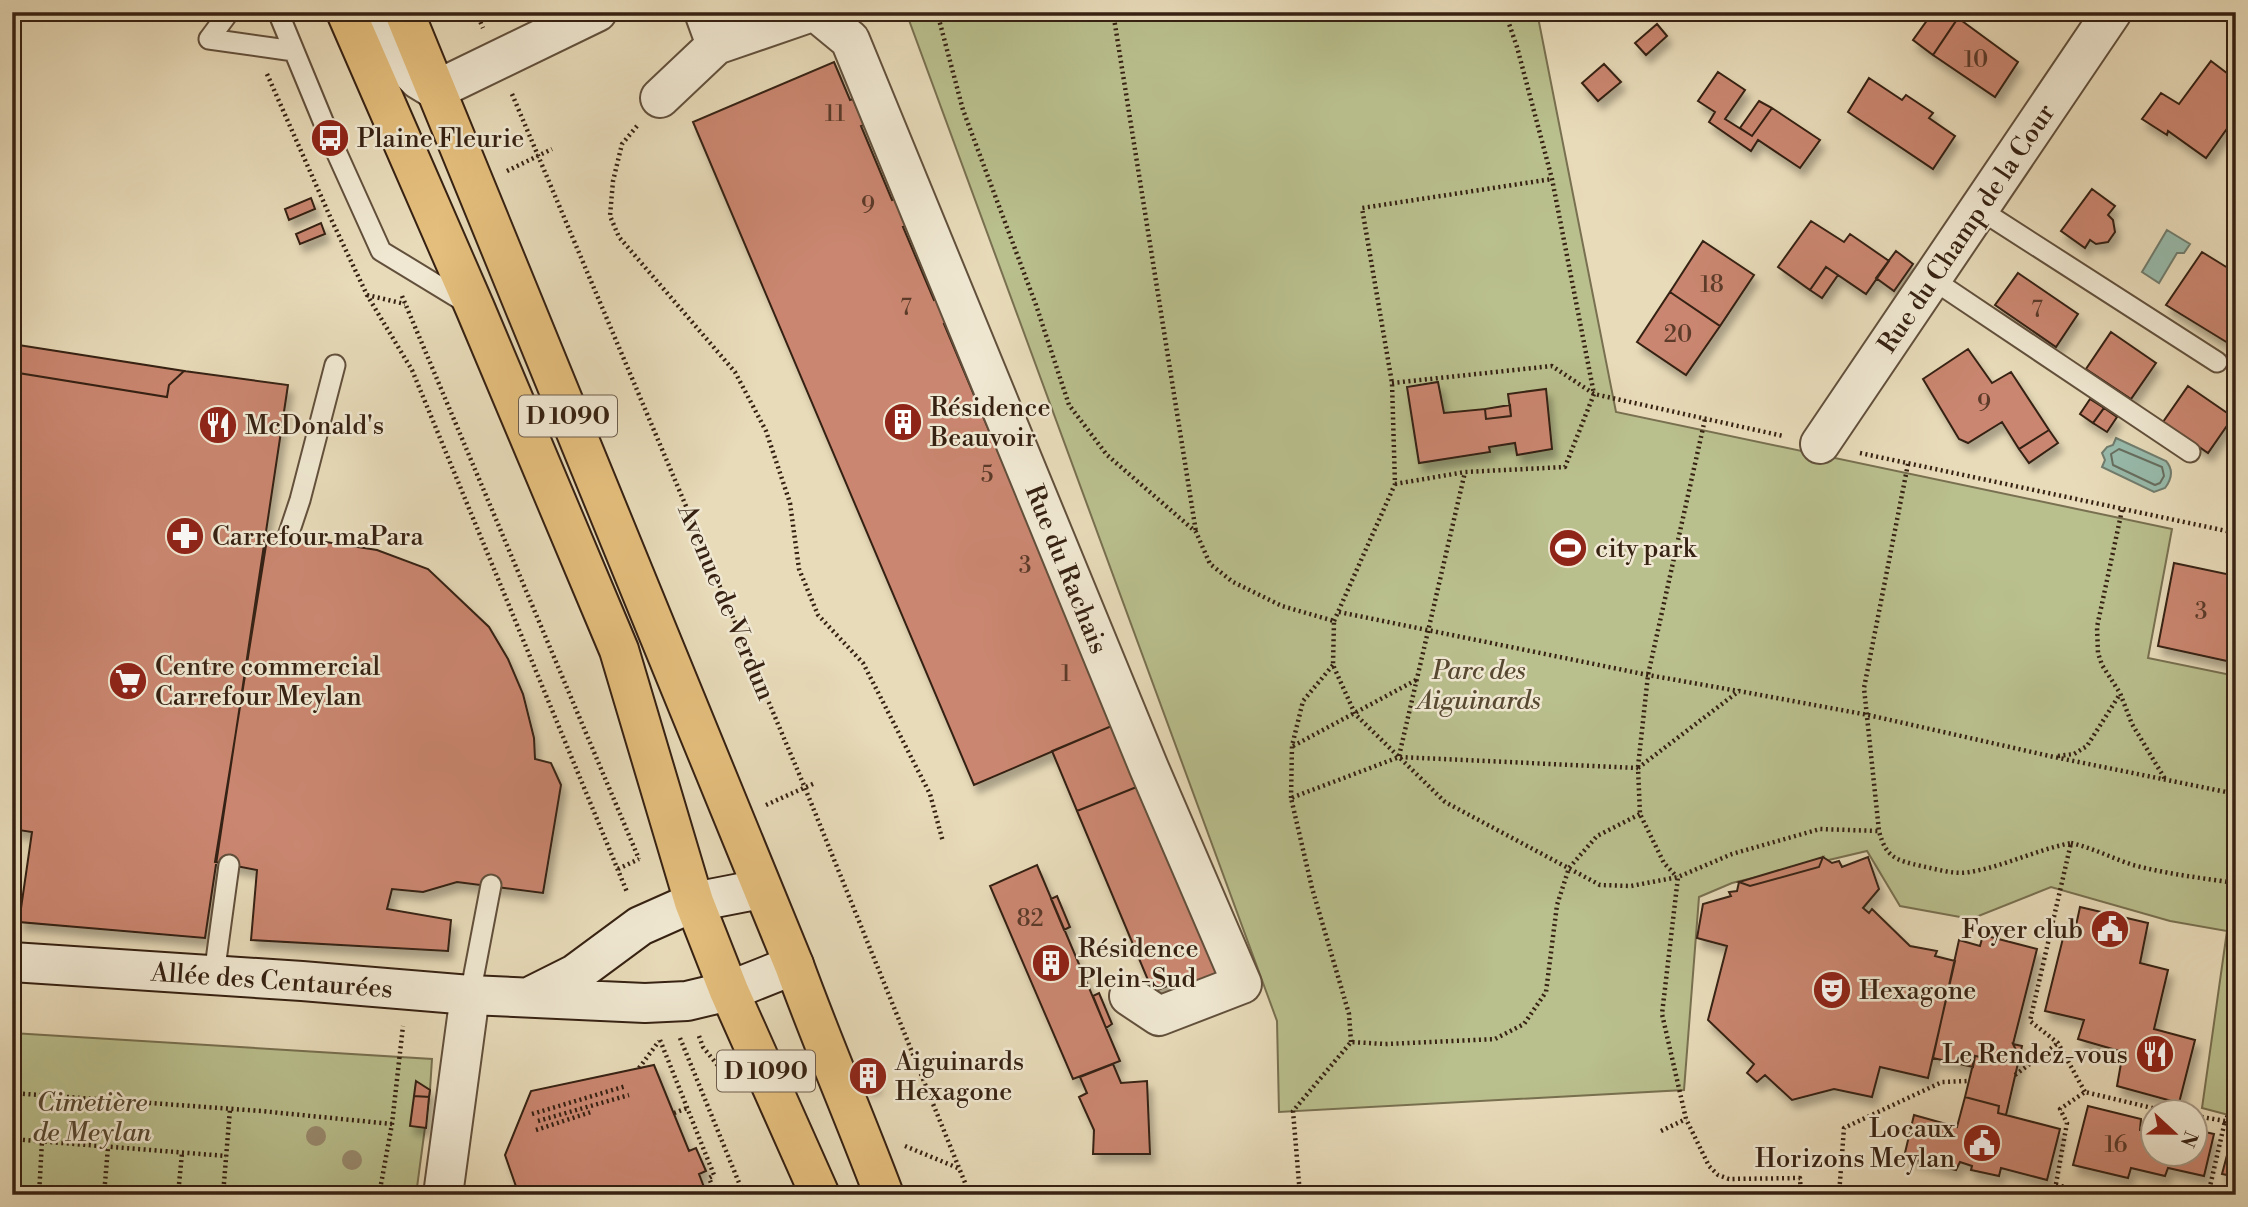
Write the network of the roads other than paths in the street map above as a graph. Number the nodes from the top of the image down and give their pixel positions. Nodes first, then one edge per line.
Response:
1 (229, 12) edge
2 (278, 12) edge
3 (345, 12) edge
4 (354, 12) edge
5 (404, 12) edge
6 (597, 12) edge
7 (814, 12) edge
8 (2112, 12) edge
9 (710, 29) edge
10 (294, 51) junction
11 (436, 90) junction
12 (660, 99) road end
13 (1979, 209) junction
14 (1932, 279) junction
15 (475, 308) junction
16 (2217, 362) dead end
17 (335, 365) dead end
18 (1820, 444) dead end
19 (2190, 452) dead end
20 (288, 536) dead end
21 (229, 865) dead end
22 (491, 885) dead end
23 (761, 889) junction
24 (694, 902) junction
25 (12, 962) edge
26 (793, 965) junction
27 (214, 975) junction
28 (729, 991) junction
29 (470, 995) junction
30 (531, 996) junction
31 (1129, 996) dead end
32 (443, 1195) edge
33 (820, 1195) edge
34 (884, 1195) edge

1 - 10 lane
2 - 10 lane
3 - 15 main road, D 1090
4 - 11 street
5 - 11 main road, D 1090
6 - 11 street
7 - 9 street, Rue du Rachais
7 - 31 street, Rue du Rachais
8 - 13 street, Rue du Champ de la Cour
9 - 12 street, Rue du Rachais
10 - 15 lane
11 - 23 main road, D 1090
13 - 14 street, Rue du Champ de la Cour
13 - 16 lane
14 - 18 street, Rue du Champ de la Cour
14 - 19 lane
15 - 24 main road, D 1090
17 - 20 lane
21 - 27 lane
22 - 29 lane
23 - 24 street, Allée des Centaurées
23 - 26 main road, D 1090
24 - 28 main road, D 1090
24 - 30 street, Allée des Centaurées
25 - 27 street, Allée des Centaurées
26 - 28 street, Allée des Centaurées
26 - 34 main road, D 1090
27 - 29 street, Allée des Centaurées
28 - 30 street, Allée des Centaurées
28 - 33 main road, D 1090
29 - 30 street, Allée des Centaurées
29 - 32 street

